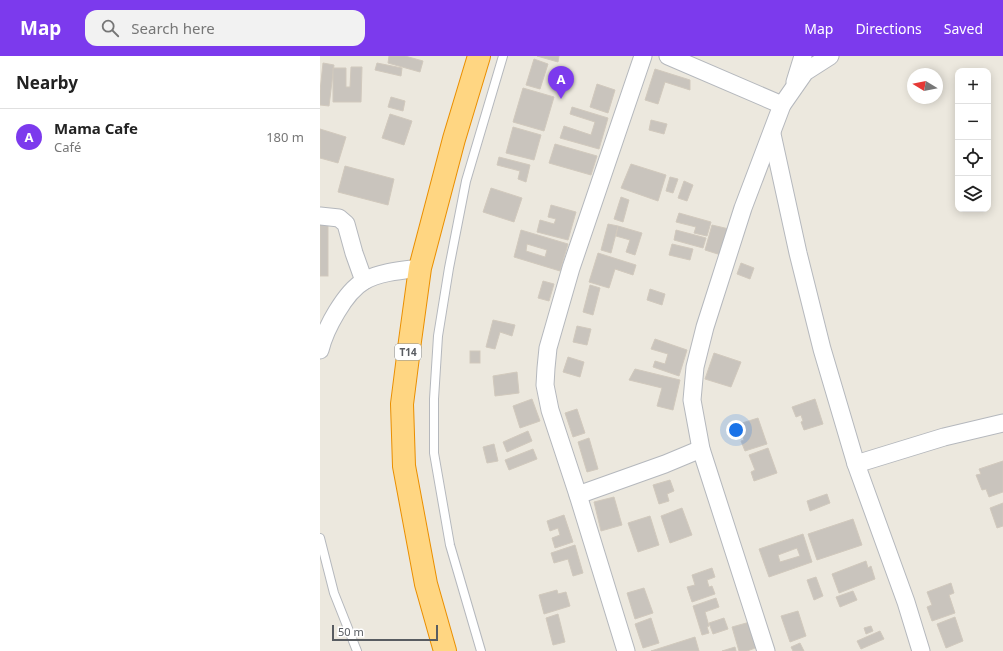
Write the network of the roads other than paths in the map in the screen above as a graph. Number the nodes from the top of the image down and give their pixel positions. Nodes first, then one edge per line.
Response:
1 (479, 56) edge
2 (503, 56) edge
3 (643, 56) edge
4 (668, 56) edge
5 (803, 56) edge
6 (830, 56) edge
7 (794, 86) junction
8 (782, 105) junction
9 (772, 134) junction
10 (320, 216) edge
11 (420, 268) junction
12 (364, 281) junction
13 (320, 350) edge
14 (1003, 423) edge
15 (701, 449) junction
16 (856, 464) junction
17 (578, 495) junction
18 (320, 538) edge
19 (357, 651) edge
20 (445, 651) edge
21 (481, 651) edge
22 (626, 651) edge
23 (766, 651) edge
24 (921, 651) edge

1 - 11 highway, T14
2 - 21 lane
3 - 17 street
4 - 8 street
5 - 7 street
6 - 7 street
7 - 8 street
8 - 9 street
9 - 15 street
9 - 16 street
10 - 12 street
11 - 12 street
11 - 20 highway, T14
12 - 13 street
14 - 16 street
15 - 17 street
15 - 23 street
16 - 24 street
17 - 22 street
18 - 19 lane

